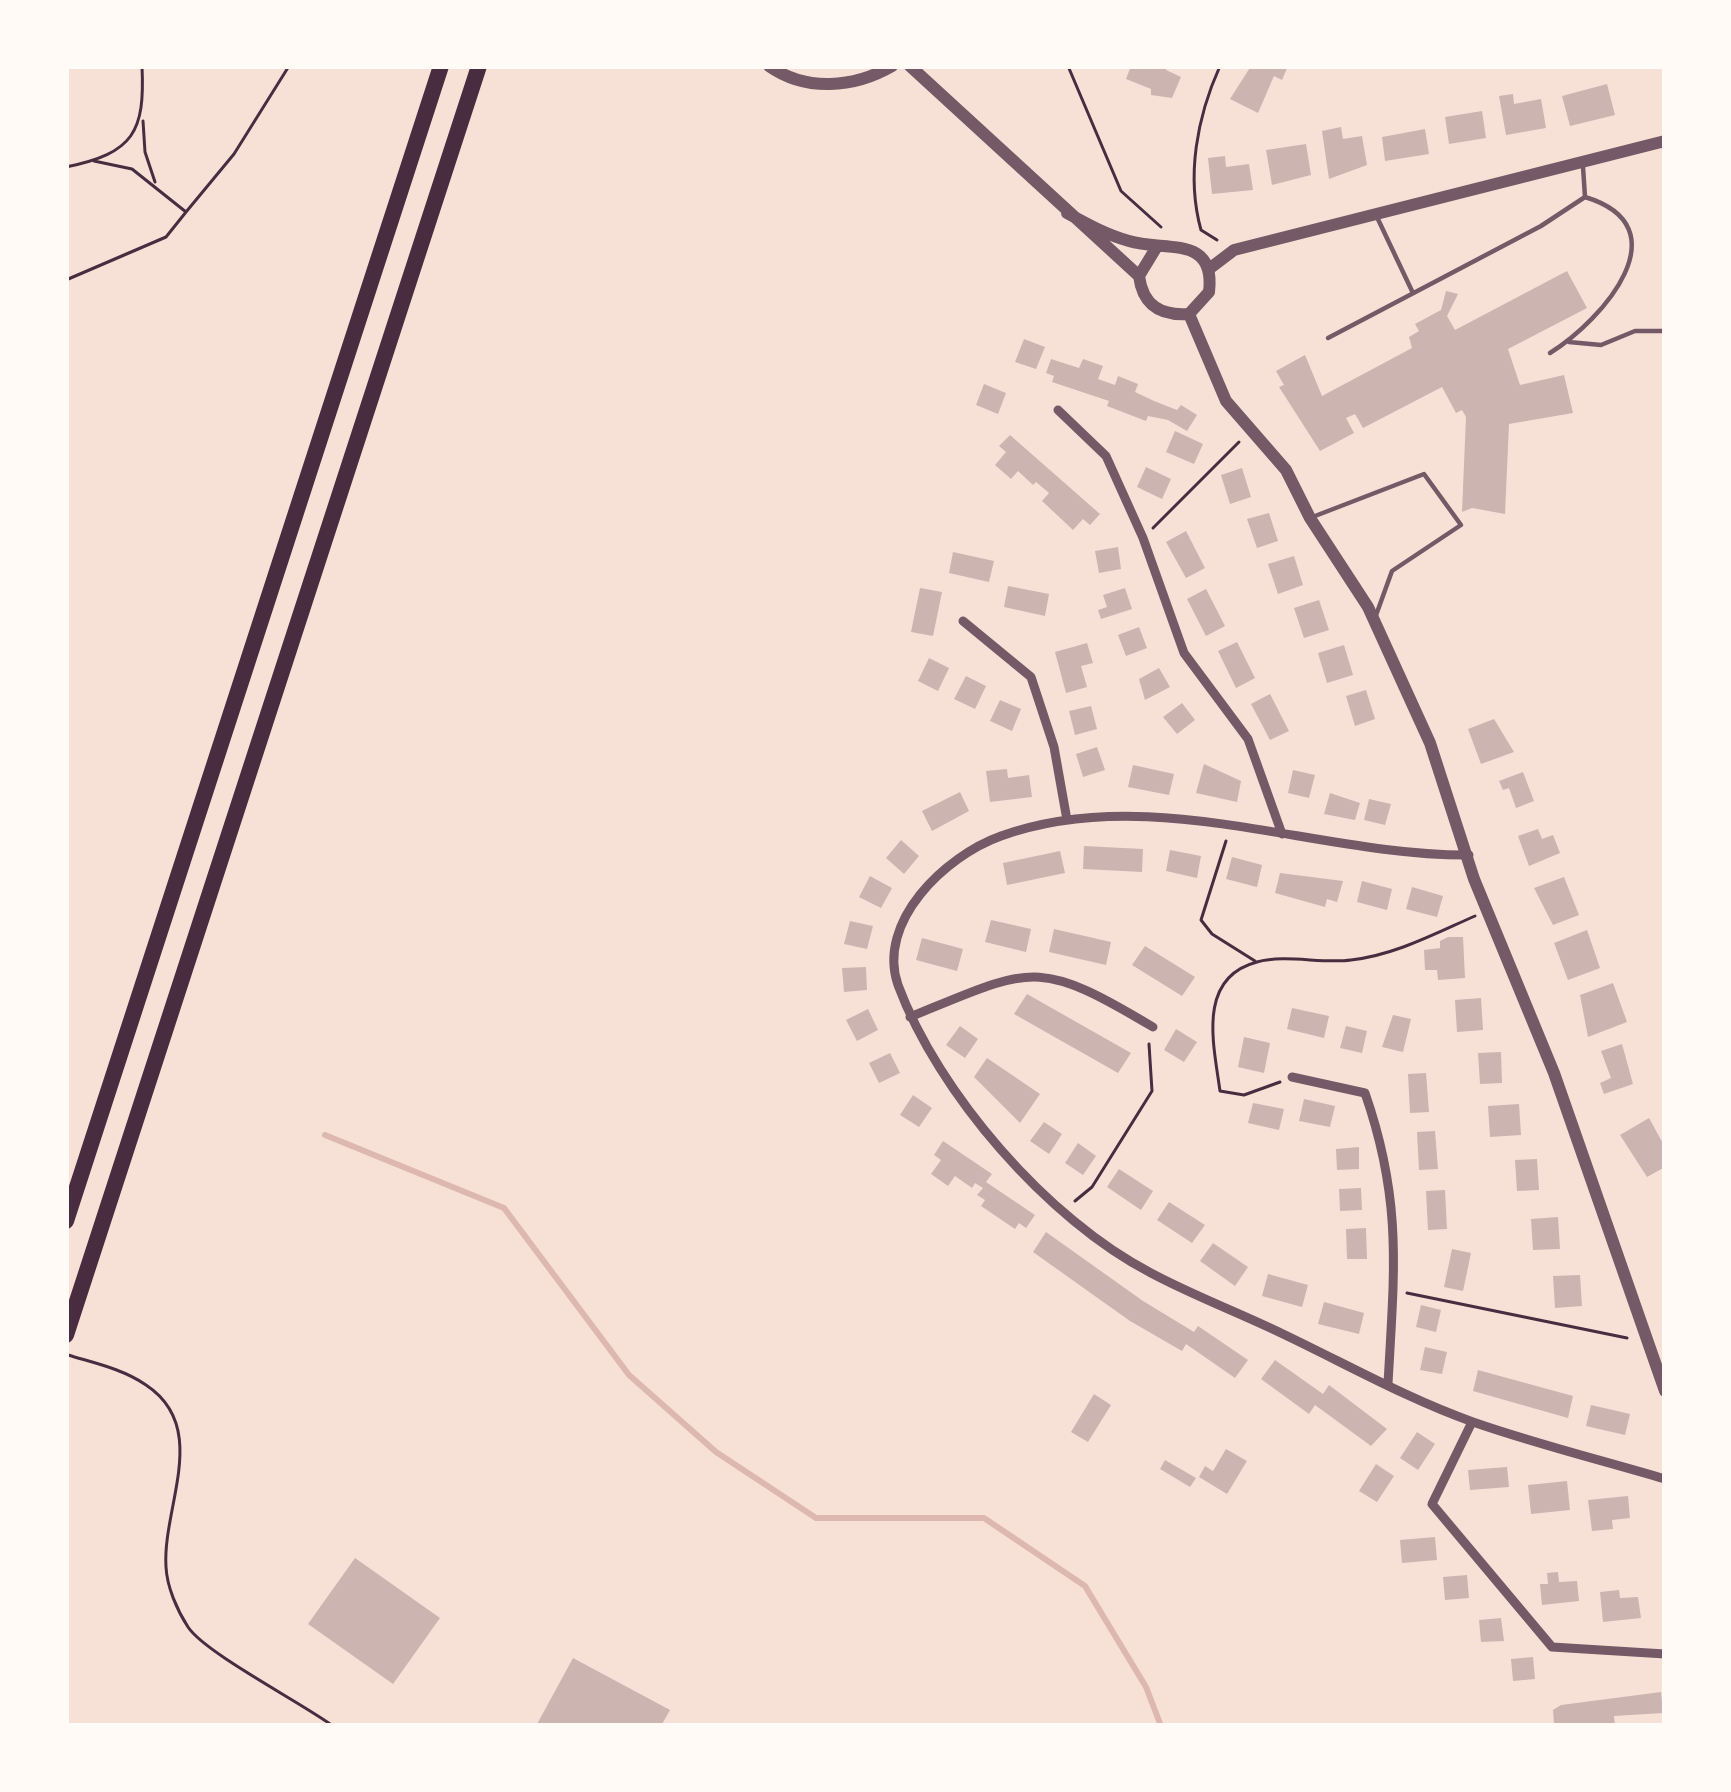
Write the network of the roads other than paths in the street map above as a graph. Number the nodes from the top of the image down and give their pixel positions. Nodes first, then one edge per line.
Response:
1 (441, 66) edge
2 (479, 66) edge
3 (769, 66) edge
4 (892, 66) edge
5 (910, 66) edge
6 (1665, 141) edge
7 (1582, 162) junction
8 (1585, 197) junction
9 (1375, 213) junction
10 (1067, 214) junction
11 (1156, 248) junction
12 (1209, 269) junction
13 (1138, 276) junction
14 (1412, 291) junction
15 (1190, 314) junction
16 (1665, 331) edge
17 (1328, 338) dead end
18 (1569, 341) junction
19 (1550, 353) dead end
20 (1058, 410) dead end
21 (1310, 518) junction
22 (1374, 619) junction
23 (963, 620) dead end
24 (1067, 820) junction
25 (1282, 834) junction
26 (1469, 855) junction
27 (910, 1017) junction
28 (1154, 1027) road end
29 (1292, 1077) road end
30 (66, 1221) edge
31 (66, 1335) edge
32 (1388, 1384) junction
33 (1665, 1390) edge
34 (1472, 1422) junction
35 (1665, 1479) edge
36 (1665, 1654) edge

1 - 30 highway
2 - 31 highway
3 - 4 street
5 - 10 street
6 - 7 street
7 - 8 lane
7 - 9 street
8 - 14 lane
8 - 18 lane
9 - 12 street
9 - 14 lane
10 - 11 street
10 - 13 street
11 - 12 street
11 - 13 street
12 - 15 street
13 - 15 street
14 - 17 lane
15 - 21 street
16 - 18 lane
18 - 19 lane
20 - 25 street
21 - 22 street
21 - 22 lane
22 - 26 street
23 - 24 street
24 - 25 street
24 - 27 street
25 - 26 street
26 - 33 street
27 - 28 street
27 - 32 street
29 - 32 street
32 - 34 street
34 - 35 street
34 - 36 street

